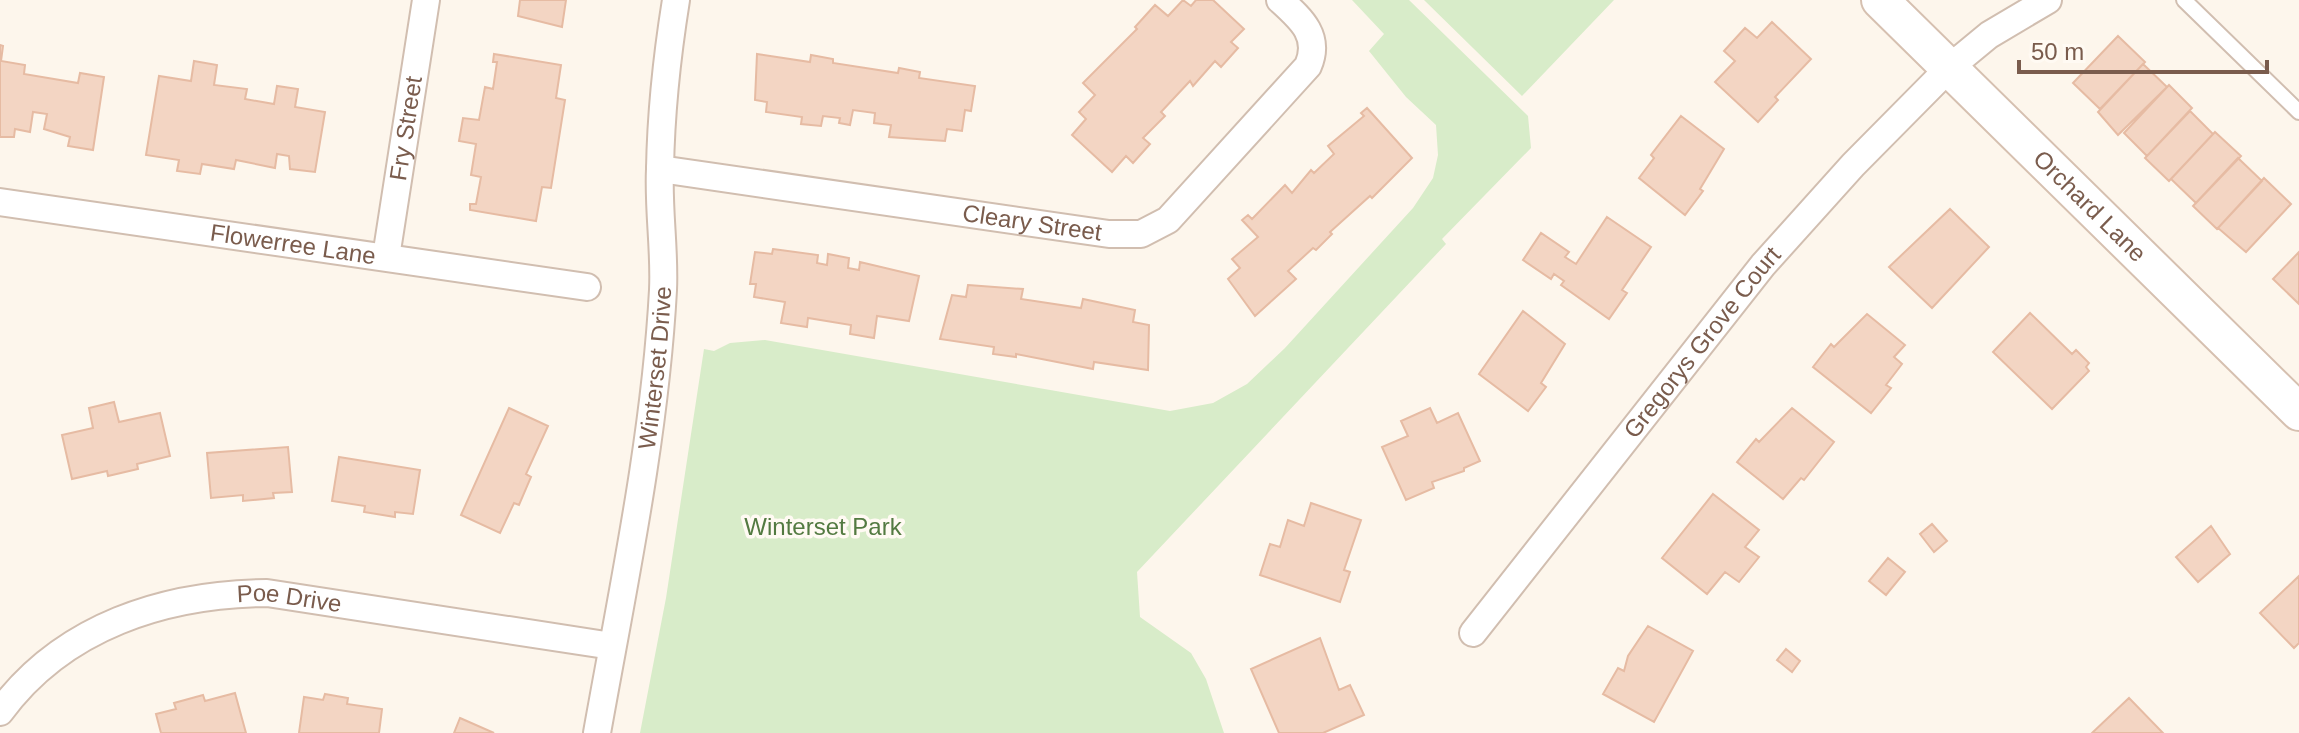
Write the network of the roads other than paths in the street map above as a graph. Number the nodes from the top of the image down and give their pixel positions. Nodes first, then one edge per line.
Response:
1 (426, 0) edge
2 (676, 0) edge
3 (1280, 0) edge
4 (1880, 0) edge
5 (2048, 0) edge
6 (2184, 0) edge
7 (1949, 68) junction
8 (2299, 112) edge
9 (660, 169) junction
10 (0, 202) edge
11 (386, 257) junction
12 (587, 287) dead end
13 (2299, 412) edge
14 (1473, 633) dead end
15 (612, 646) junction
16 (0, 712) edge
17 (597, 733) edge

1 - 11 street, Fry Street
2 - 9 street, Winterset Drive
3 - 9 street, Cleary Street
4 - 7 street, Orchard Lane
5 - 7 street, Gregorys Grove Court
6 - 8 lane
7 - 13 street, Orchard Lane
7 - 14 street, Gregorys Grove Court
9 - 15 street, Winterset Drive
10 - 11 street, Flowerree Lane
11 - 12 street, Flowerree Lane
15 - 16 street, Poe Drive
15 - 17 street, Winterset Drive

